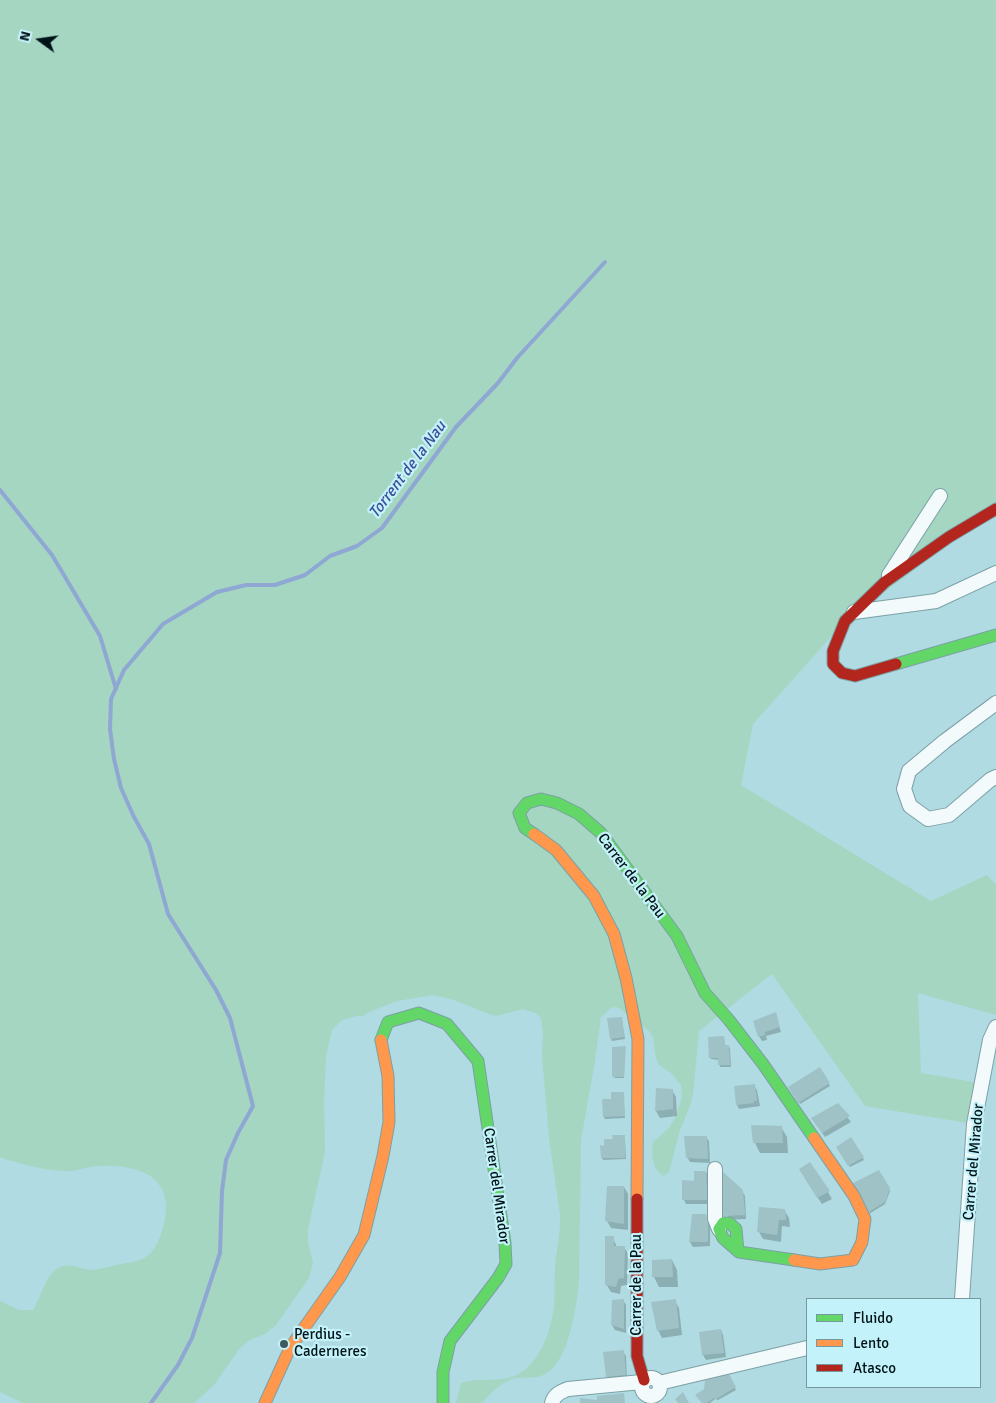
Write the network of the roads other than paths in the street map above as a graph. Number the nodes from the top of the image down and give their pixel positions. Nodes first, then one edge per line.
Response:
1 (940, 496) dead end
2 (996, 509) edge
3 (996, 573) edge
4 (885, 582) junction
5 (853, 612) junction
6 (996, 635) edge
7 (996, 702) edge
8 (996, 777) edge
9 (996, 1027) edge
10 (715, 1169) dead end
11 (719, 1229) joint
12 (962, 1298) edge
13 (806, 1348) edge
14 (643, 1381) junction
15 (659, 1382) junction
16 (648, 1399) edge
17 (266, 1403) edge
18 (443, 1403) edge
19 (552, 1403) edge

1 - 4 street
2 - 4 street
3 - 5 street
4 - 5 street
5 - 6 street
7 - 8 street
9 - 12 street, Carrer del Mirador
10 - 11 street, Carrer de la Pau
11 - 14 street, Carrer de la Pau
13 - 15 street
14 - 15 street
14 - 16 street
14 - 19 street
15 - 16 street
17 - 18 street, Carrer del Mirador

